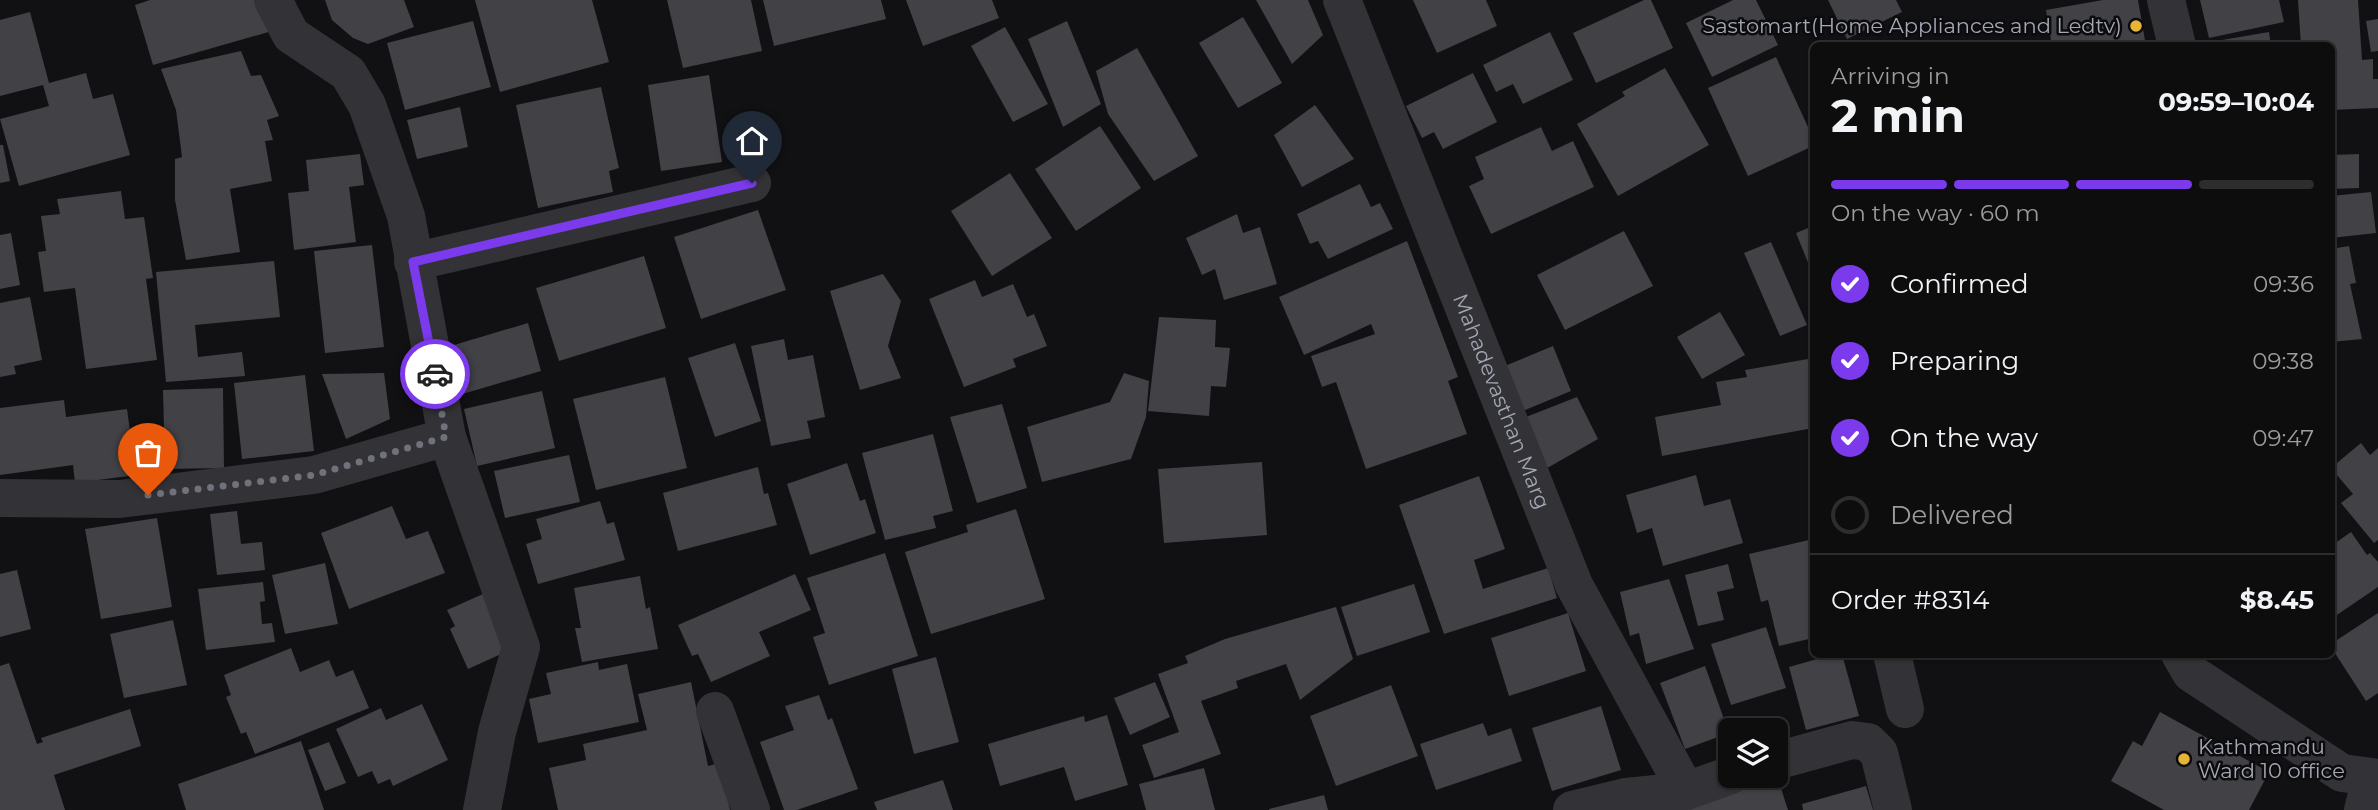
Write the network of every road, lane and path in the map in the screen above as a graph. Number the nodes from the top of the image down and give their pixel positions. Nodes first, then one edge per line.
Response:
1 (273, 0) edge
2 (1342, 0) edge
3 (2166, 0) edge
4 (2176, 42) edge
5 (752, 183) dead end
6 (413, 262) junction
7 (446, 437) junction
8 (0, 498) edge
9 (1893, 658) edge
10 (2182, 658) edge
11 (1905, 709) dead end
12 (715, 710) dead end
13 (1788, 758) edge
14 (1718, 780) edge
15 (2371, 789) edge
16 (1686, 791) junction
17 (1629, 803) edge
18 (482, 810) edge
19 (751, 810) edge
20 (1572, 810) edge
21 (1893, 810) edge

1 - 6 street
2 - 16 street, Mahadevasthan Marg
3 - 4 street
5 - 6 street
6 - 7 street
7 - 8 street
7 - 18 street
9 - 11 street
10 - 15 street
12 - 19 street
13 - 21 street
14 - 16 street
16 - 17 street
17 - 20 street

